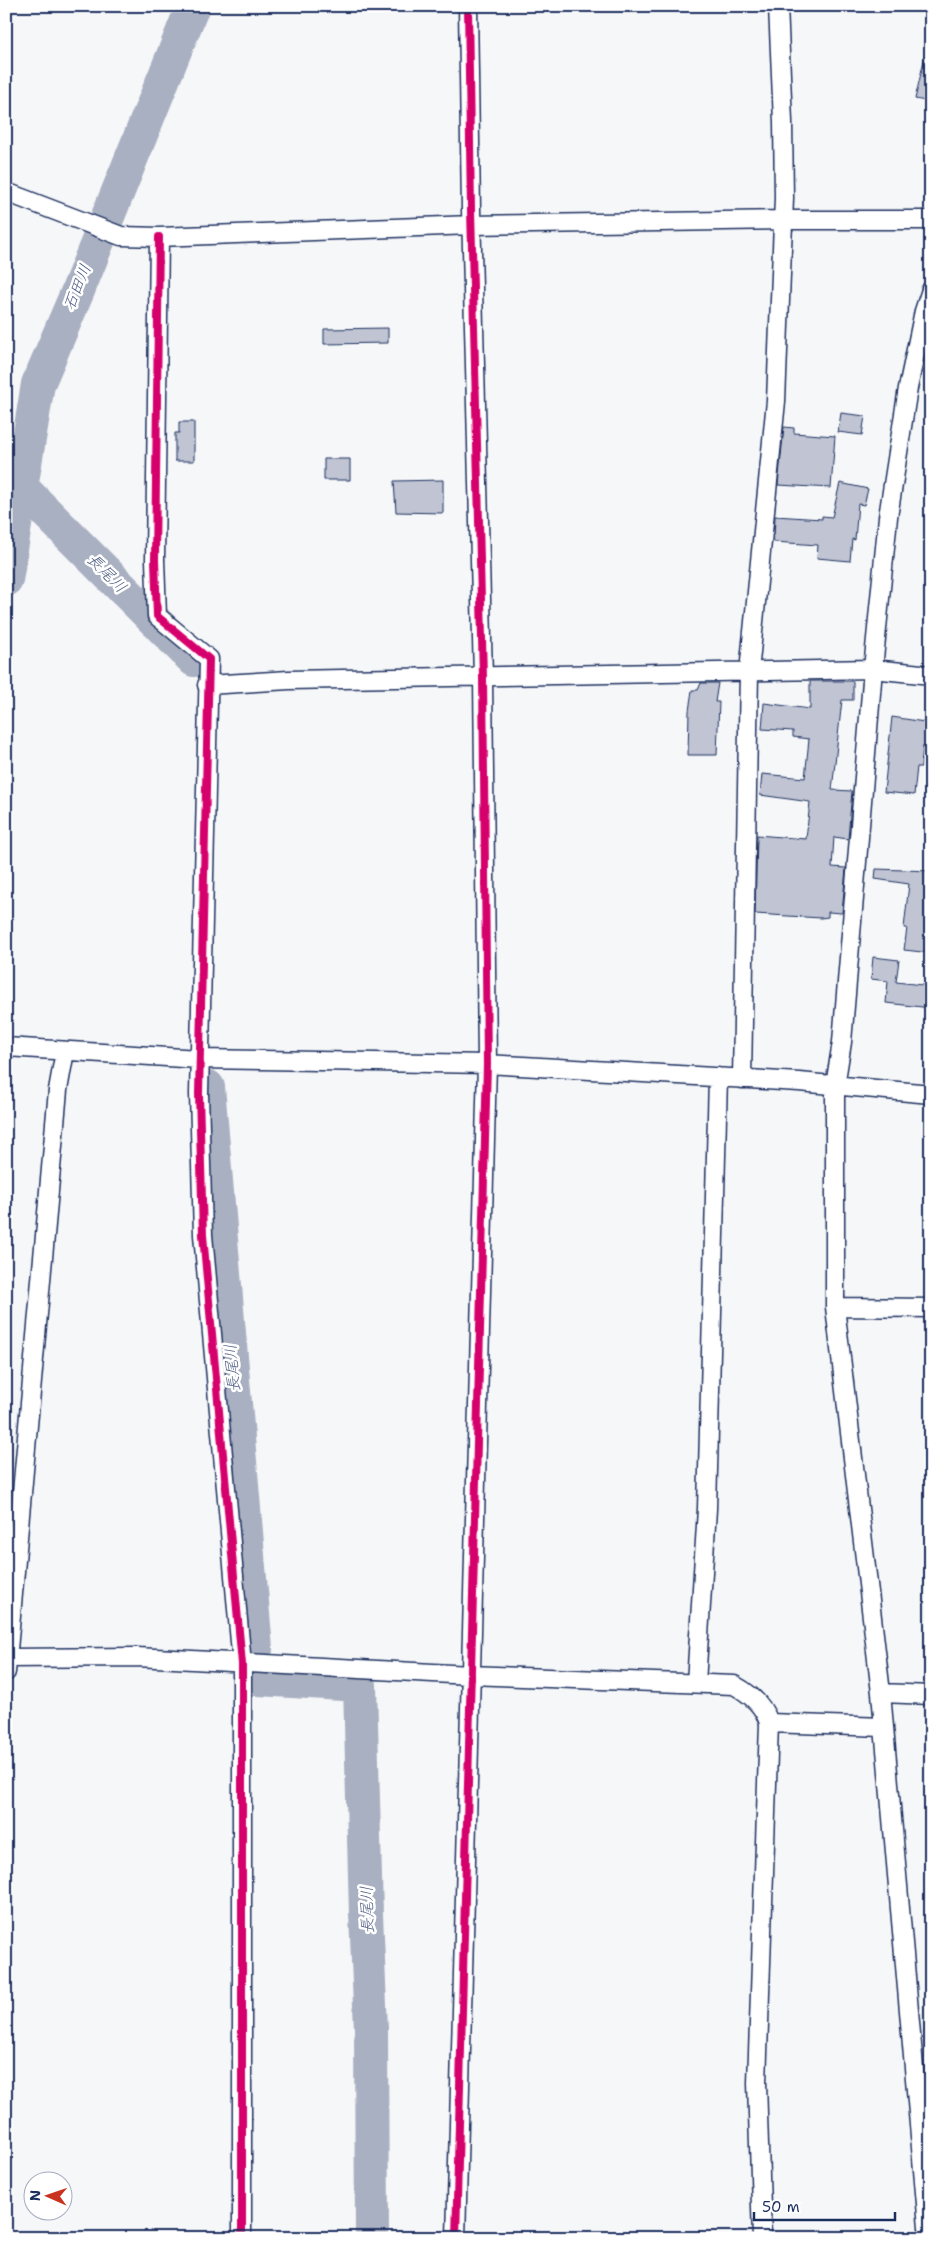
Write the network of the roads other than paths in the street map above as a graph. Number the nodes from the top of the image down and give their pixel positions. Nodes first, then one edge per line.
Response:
1 (468, 6) edge
2 (778, 6) edge
3 (6, 192) edge
4 (783, 220) junction
5 (931, 220) edge
6 (472, 225) junction
7 (159, 237) junction
8 (931, 290) edge
9 (873, 669) junction
10 (748, 672) junction
11 (931, 675) edge
12 (483, 677) junction
13 (207, 685) junction
14 (6, 1047) edge
15 (65, 1052) junction
16 (199, 1059) junction
17 (487, 1064) junction
18 (718, 1077) junction
19 (742, 1079) junction
20 (835, 1086) junction
21 (931, 1094) edge
22 (835, 1307) junction
23 (931, 1308) edge
24 (7, 1658) edge
25 (242, 1664) junction
26 (6, 1672) edge
27 (470, 1675) junction
28 (696, 1683) junction
29 (881, 1693) junction
30 (931, 1694) edge
31 (769, 1723) junction
32 (884, 1727) junction
33 (242, 2238) edge
34 (456, 2238) edge
35 (762, 2238) edge
36 (929, 2238) edge

1 - 6 street
2 - 4 street
3 - 7 street
4 - 5 street
4 - 6 street
4 - 10 street
6 - 7 street
6 - 12 street
7 - 13 street
8 - 9 street
9 - 10 street
9 - 11 street
9 - 20 street
10 - 12 street
10 - 19 street
12 - 13 street
12 - 17 street
13 - 16 street
14 - 15 street
15 - 16 street
15 - 24 street
16 - 17 street
16 - 25 street
17 - 18 street
17 - 27 street
18 - 19 street
18 - 28 street
19 - 20 street
20 - 21 street
20 - 22 street
22 - 23 street
22 - 29 street
24 - 25 street
24 - 26 street
25 - 27 street
25 - 33 street
27 - 28 street
27 - 34 street
28 - 31 street
29 - 30 street
29 - 32 street
31 - 32 street
31 - 35 street
32 - 36 street

